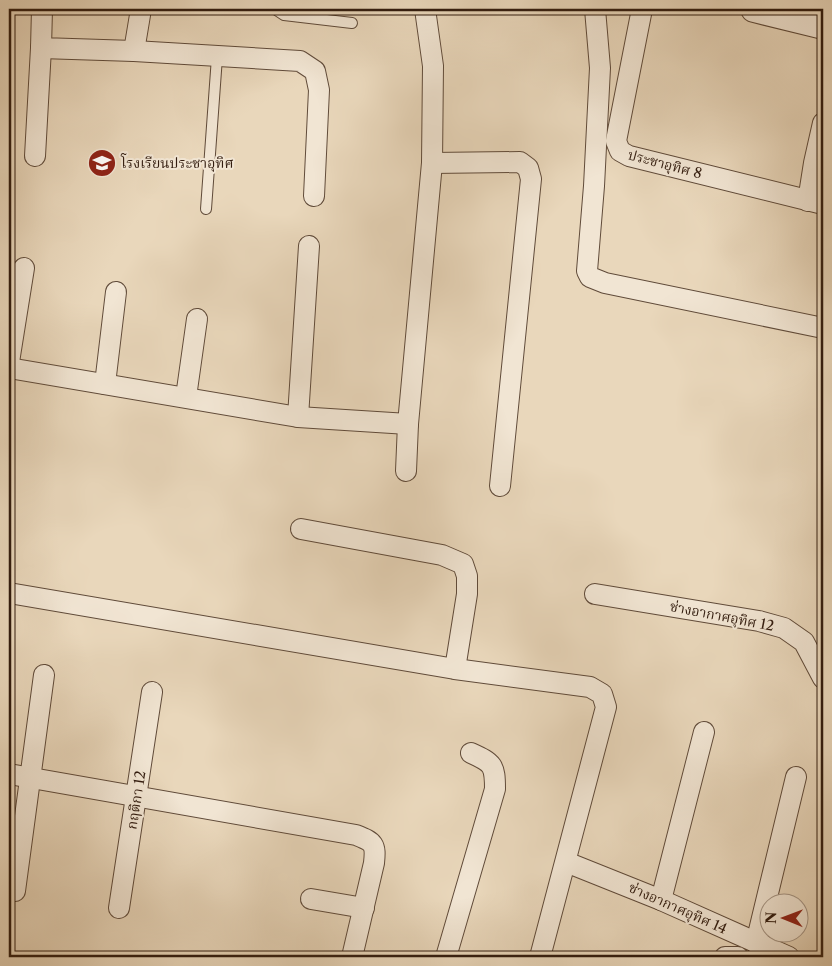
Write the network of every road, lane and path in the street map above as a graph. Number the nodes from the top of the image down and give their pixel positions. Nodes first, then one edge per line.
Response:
1 (42, 9) edge
2 (141, 9) edge
3 (275, 9) edge
4 (424, 9) edge
5 (595, 9) edge
6 (642, 9) edge
7 (754, 9) edge
8 (352, 23) dead end
9 (823, 26) edge
10 (40, 48) junction
11 (134, 51) junction
12 (216, 57) junction
13 (823, 123) edge
14 (35, 156) dead end
15 (432, 163) junction
16 (314, 196) dead end
17 (816, 202) edge
18 (206, 209) dead end
19 (308, 246) dead end
20 (24, 268) dead end
21 (116, 292) dead end
22 (197, 319) dead end
23 (823, 328) edge
24 (9, 362) edge
25 (9, 368) edge
26 (105, 384) junction
27 (186, 398) junction
28 (298, 417) junction
29 (408, 424) junction
30 (406, 471) dead end
31 (500, 486) dead end
32 (301, 529) dead end
33 (9, 593) edge
34 (595, 594) dead end
35 (455, 669) junction
36 (44, 675) dead end
37 (823, 678) edge
38 (152, 692) dead end
39 (704, 732) dead end
40 (471, 753) dead end
41 (9, 774) edge
42 (796, 777) dead end
43 (30, 778) junction
44 (136, 797) junction
45 (566, 862) junction
46 (15, 891) dead end
47 (311, 899) dead end
48 (661, 900) junction
49 (119, 908) dead end
50 (364, 908) junction
51 (756, 943) junction
52 (780, 956) edge
53 (352, 957) edge
54 (446, 957) edge
55 (540, 957) edge
56 (725, 957) edge
57 (738, 957) edge

1 - 10 street
2 - 11 street
3 - 8 lane
4 - 15 street
5 - 23 street
6 - 17 street, ประชาอุทิศ 8
7 - 9 street
10 - 11 street
10 - 14 street
11 - 12 street
12 - 16 street
12 - 18 lane
13 - 17 street
15 - 29 street
15 - 31 street
19 - 28 street
20 - 24 street
21 - 26 street
22 - 27 street
25 - 26 street
26 - 27 street
27 - 28 street
28 - 29 street
29 - 30 street
32 - 35 street
33 - 35 street
34 - 37 street, ช่างอากาศอุทิศ 12
35 - 45 street
36 - 43 street
38 - 44 street, กฤติกา 12
39 - 48 street
40 - 54 street
41 - 43 street
42 - 51 street
43 - 44 street
43 - 46 street
44 - 49 street, กฤติกา 12
44 - 50 street
45 - 48 street, ช่างอากาศอุทิศ 14
45 - 55 street
47 - 50 street
48 - 51 street, ช่างอากาศอุทิศ 14
50 - 53 street
51 - 52 street, ช่างอากาศอุทิศ 14
56 - 57 street

